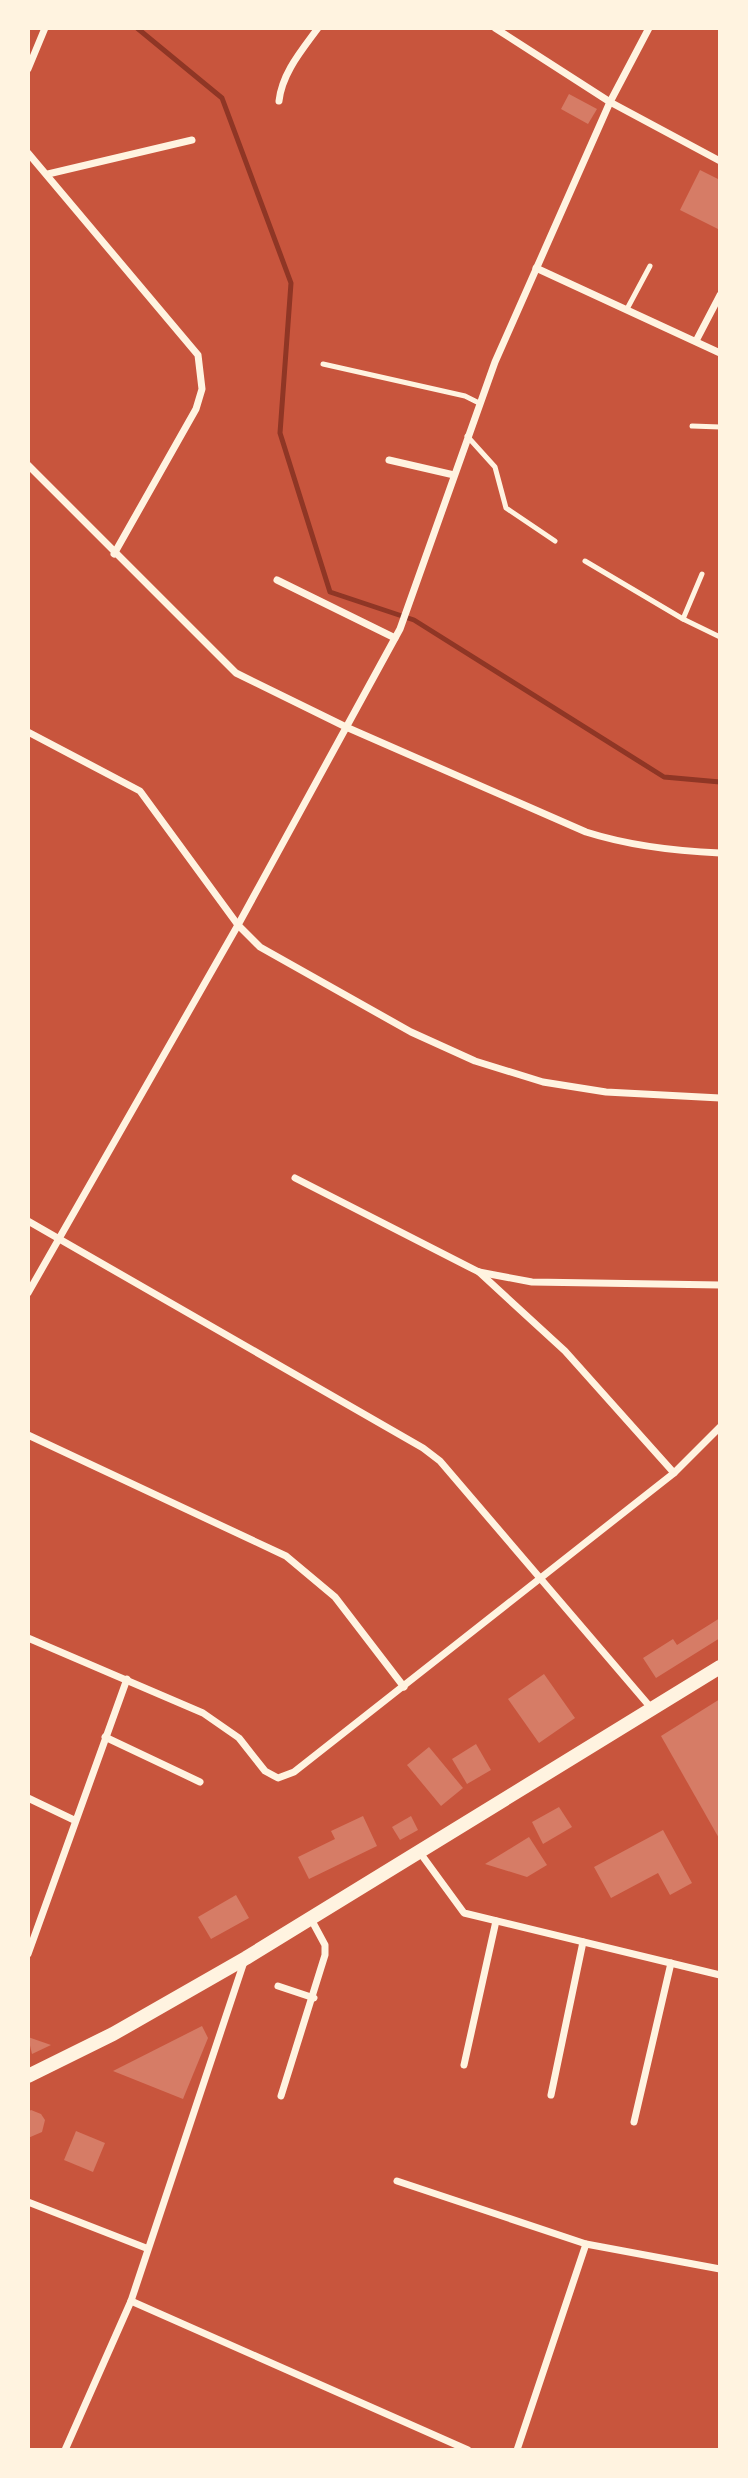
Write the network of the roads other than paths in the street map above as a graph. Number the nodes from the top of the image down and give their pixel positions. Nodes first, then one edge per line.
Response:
1 (45, 28) edge
2 (318, 28) edge
3 (495, 28) edge
4 (649, 28) edge
5 (28, 68) edge
6 (279, 101) dead end
7 (610, 102) junction
8 (192, 140) dead end
9 (28, 153) edge
10 (720, 161) edge
11 (48, 174) junction
12 (650, 266) dead end
13 (536, 268) junction
14 (720, 295) edge
15 (626, 309) junction
16 (696, 341) junction
17 (720, 353) edge
18 (323, 363) dead end
19 (479, 403) junction
20 (692, 426) dead end
21 (720, 427) edge
22 (467, 436) junction
23 (389, 460) dead end
24 (28, 465) edge
25 (454, 475) junction
26 (555, 541) dead end
27 (114, 554) junction
28 (585, 561) dead end
29 (702, 574) dead end
30 (277, 580) dead end
31 (683, 619) junction
32 (720, 637) edge
33 (395, 638) junction
34 (346, 727) junction
35 (28, 732) edge
36 (720, 853) edge
37 (238, 925) junction
38 (720, 1098) edge
39 (295, 1178) dead end
40 (28, 1222) edge
41 (60, 1239) junction
42 (479, 1272) junction
43 (720, 1285) edge
44 (28, 1293) edge
45 (720, 1427) edge
46 (28, 1435) edge
47 (674, 1473) junction
48 (541, 1576) junction
49 (28, 1638) edge
50 (720, 1667) edge
51 (127, 1679) junction
52 (404, 1687) junction
53 (652, 1709) junction
54 (106, 1737) junction
55 (200, 1782) dead end
56 (28, 1798) edge
57 (74, 1820) junction
58 (418, 1850) junction
59 (311, 1919) junction
60 (496, 1921) junction
61 (31, 1936) edge
62 (583, 1942) junction
63 (28, 1954) edge
64 (246, 1958) junction
65 (671, 1964) junction
66 (720, 1975) edge
67 (278, 1986) dead end
68 (314, 1998) junction
69 (464, 2065) dead end
70 (28, 2076) edge
71 (551, 2095) dead end
72 (281, 2096) dead end
73 (635, 2122) dead end
74 (397, 2181) dead end
75 (28, 2202) edge
76 (586, 2244) junction
77 (146, 2248) junction
78 (720, 2269) edge
79 (131, 2301) junction
80 (65, 2450) edge
81 (468, 2450) edge
82 (517, 2450) edge

1 - 5 street
2 - 6 street
3 - 7 street
4 - 7 street
7 - 10 street
7 - 13 street
8 - 11 street
9 - 11 street
11 - 27 street
12 - 15 lane
13 - 15 street
13 - 19 street
14 - 16 street
15 - 16 street
16 - 17 street
18 - 19 lane
19 - 22 street
20 - 21 lane
22 - 25 street
22 - 26 lane
23 - 25 street
24 - 27 street
25 - 33 street
27 - 34 street
28 - 31 lane
29 - 31 lane
30 - 33 street
31 - 32 lane
33 - 34 street
34 - 36 street
34 - 37 street
35 - 37 street
37 - 38 street
37 - 41 street
39 - 42 street
40 - 41 street
41 - 44 street
41 - 48 street
42 - 43 street
42 - 47 street
45 - 47 street
46 - 52 street
47 - 48 street
48 - 52 street
48 - 53 street
49 - 51 street
50 - 53 main road
51 - 52 street
51 - 54 street
53 - 58 main road
54 - 55 street
54 - 57 street
56 - 57 street
57 - 61 street
58 - 59 main road
58 - 60 street
59 - 64 main road
59 - 68 street
60 - 62 street
60 - 69 street
61 - 63 street
62 - 65 street
62 - 71 street
64 - 70 main road
64 - 77 street
65 - 66 street
65 - 73 street
67 - 68 street
68 - 72 street
74 - 76 street
75 - 77 street
76 - 78 street
76 - 82 street
77 - 79 street
79 - 80 street
79 - 81 street

